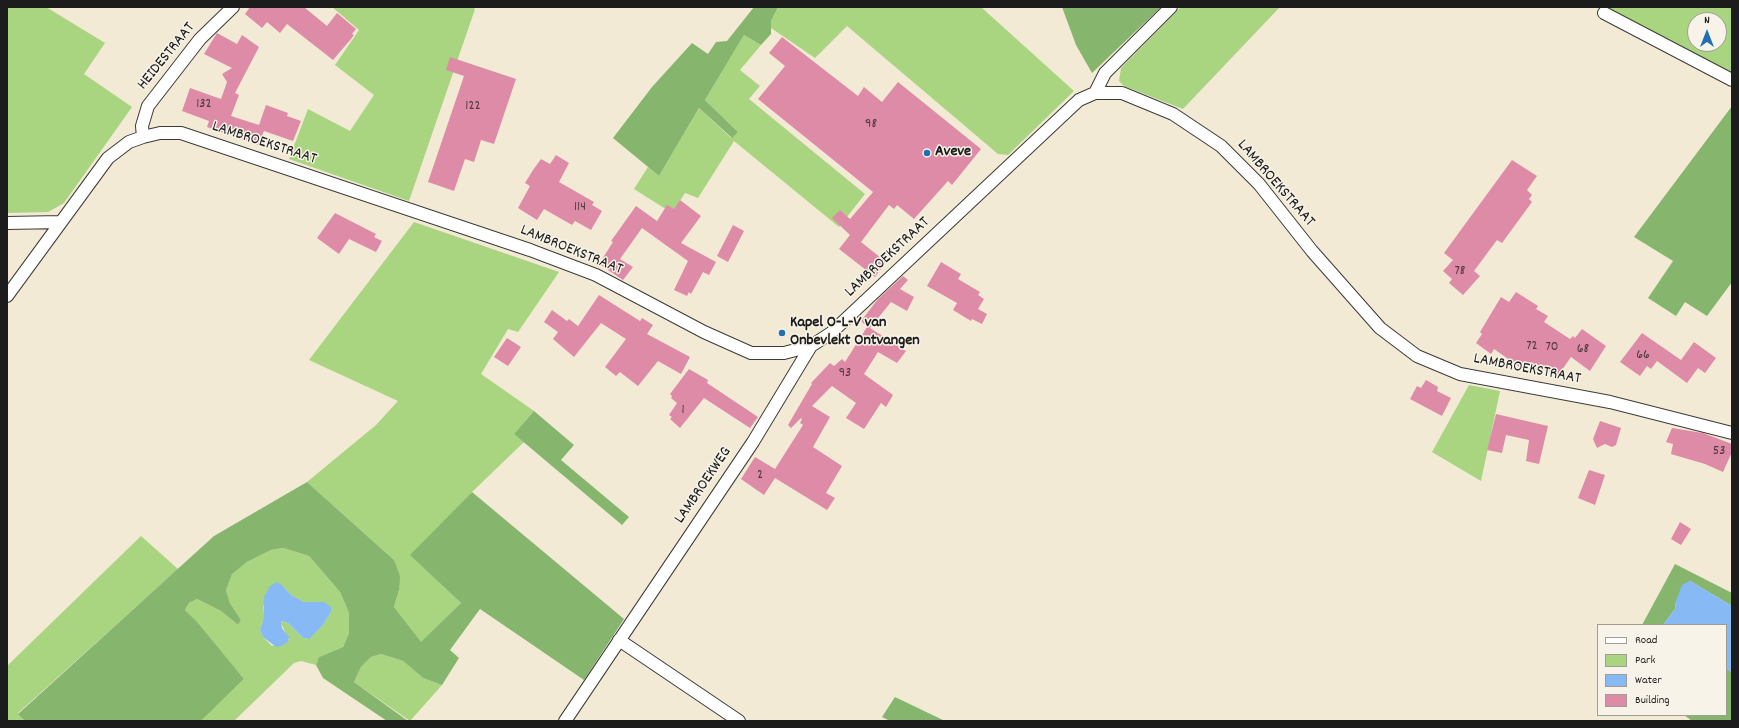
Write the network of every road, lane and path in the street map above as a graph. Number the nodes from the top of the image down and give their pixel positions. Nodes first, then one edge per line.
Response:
1 (233, 7) edge
2 (1171, 7) edge
3 (1604, 13) dead end
4 (1732, 80) edge
5 (1095, 93) junction
6 (143, 137) junction
7 (61, 222) junction
8 (7, 223) edge
9 (7, 296) edge
10 (811, 346) junction
11 (1732, 433) edge
12 (619, 640) junction
13 (565, 721) edge
14 (739, 721) edge

1 - 6 street, HEIDESTRAAT
2 - 5 street
3 - 4 street
5 - 10 street, LAMBROEKSTRAAT
5 - 11 street, LAMBROEKSTRAAT
6 - 7 street, LAMBROEKSTRAAT
6 - 10 street, LAMBROEKSTRAAT
7 - 8 street
7 - 9 street, LAMBROEKSTRAAT
10 - 12 street, LAMBROEKWEG
12 - 13 street, LAMBROEKWEG
12 - 14 street

